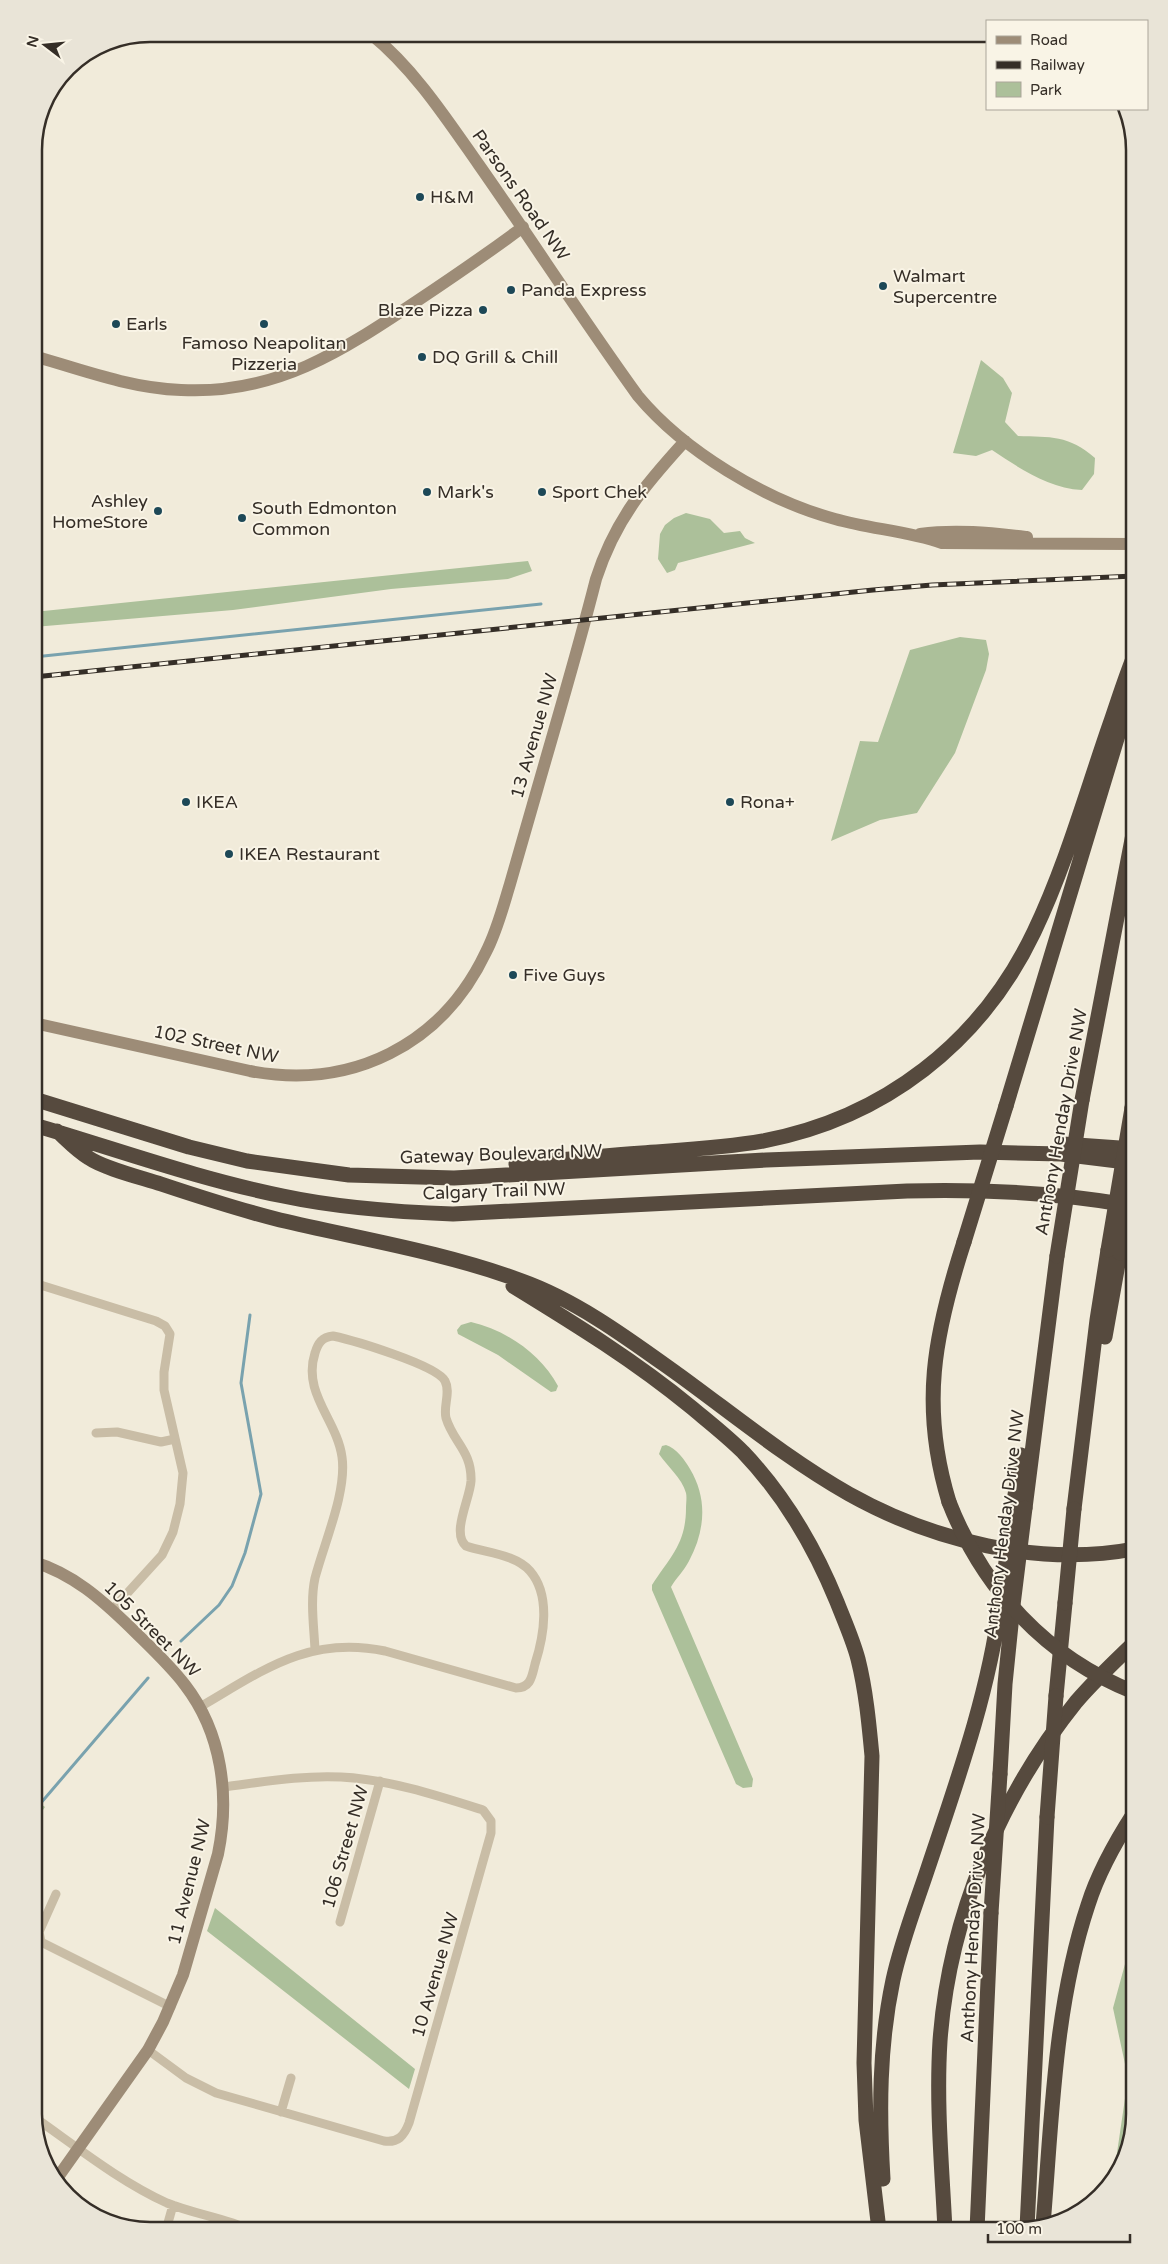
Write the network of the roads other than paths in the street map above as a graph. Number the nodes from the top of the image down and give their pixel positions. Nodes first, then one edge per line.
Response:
1 (382, 43) edge
2 (523, 228) junction
3 (43, 359) edge
4 (685, 441) junction
5 (1126, 544) edge
6 (1126, 679) edge
7 (1126, 709) edge
8 (1126, 870) edge
9 (43, 1025) edge
10 (416, 1039) joint
11 (43, 1102) edge
12 (43, 1127) edge
13 (57, 1131) junction
14 (1126, 1148) edge
15 (877, 1155) junction
16 (1126, 1156) edge
17 (1126, 1162) edge
18 (454, 1178) junction
19 (1126, 1205) edge
20 (1126, 1211) edge
21 (1114, 1251) junction
22 (482, 1268) junction
23 (42, 1286) edge
24 (96, 1433) dead end
25 (175, 1439) junction
26 (1126, 1550) edge
27 (42, 1565) edge
28 (1007, 1605) junction
29 (112, 1610) junction
30 (315, 1650) junction
31 (1126, 1651) edge
32 (1126, 1689) edge
33 (200, 1707) junction
34 (380, 1782) junction
35 (223, 1787) junction
36 (490, 1818) joint
37 (1126, 1827) edge
38 (56, 1894) dead end
39 (340, 1922) dead end
40 (42, 1923) edge
41 (42, 1943) edge
42 (171, 2006) junction
43 (148, 2050) junction
44 (291, 2078) dead end
45 (281, 2112) junction
46 (44, 2124) edge
47 (79, 2148) junction
48 (61, 2173) edge
49 (173, 2205) junction
50 (1043, 2218) edge
51 (169, 2221) edge
52 (228, 2221) edge
53 (1027, 2221) edge
54 (878, 2222) edge
55 (886, 2222) edge
56 (945, 2222) edge
57 (977, 2222) edge

1 - 2 street, Parsons Road NW
2 - 3 street
2 - 4 street, Parsons Road NW
4 - 5 street, Parsons Road NW
4 - 10 street, 13 Avenue NW
6 - 18 highway
7 - 32 highway, bridge
8 - 28 highway, Anthony Henday Drive NW, bridge
9 - 10 street, 102 Street NW
11 - 18 highway, Gateway Boulevard NW
12 - 13 highway, Calgary Trail NW
13 - 19 highway, Calgary Trail NW
13 - 22 highway
14 - 15 highway
15 - 17 highway, Gateway Boulevard NW
15 - 18 highway, Gateway Boulevard NW
16 - 21 highway, bridge
20 - 21 highway, bridge
21 - 53 highway, bridge
22 - 26 highway
22 - 54 highway
23 - 25 street
24 - 25 street
25 - 29 street
27 - 29 street, 105 Street NW
28 - 55 highway
28 - 57 highway, Anthony Henday Drive NW, bridge
29 - 33 street, 105 Street NW
30 - 30 street
30 - 33 street
31 - 56 highway
33 - 35 street, 11 Avenue NW
34 - 35 street, 106 Street NW
34 - 36 street, 106 Street NW
34 - 39 street, 106 Street NW
35 - 42 street, 11 Avenue NW
36 - 45 street, 10 Avenue NW
37 - 50 highway
38 - 40 street
41 - 42 street
42 - 43 street, 11 Avenue NW
43 - 45 street
43 - 47 street, 11 Avenue NW
44 - 45 street
46 - 47 street
47 - 48 street, 11 Avenue NW
47 - 49 street
49 - 51 street
49 - 52 street

